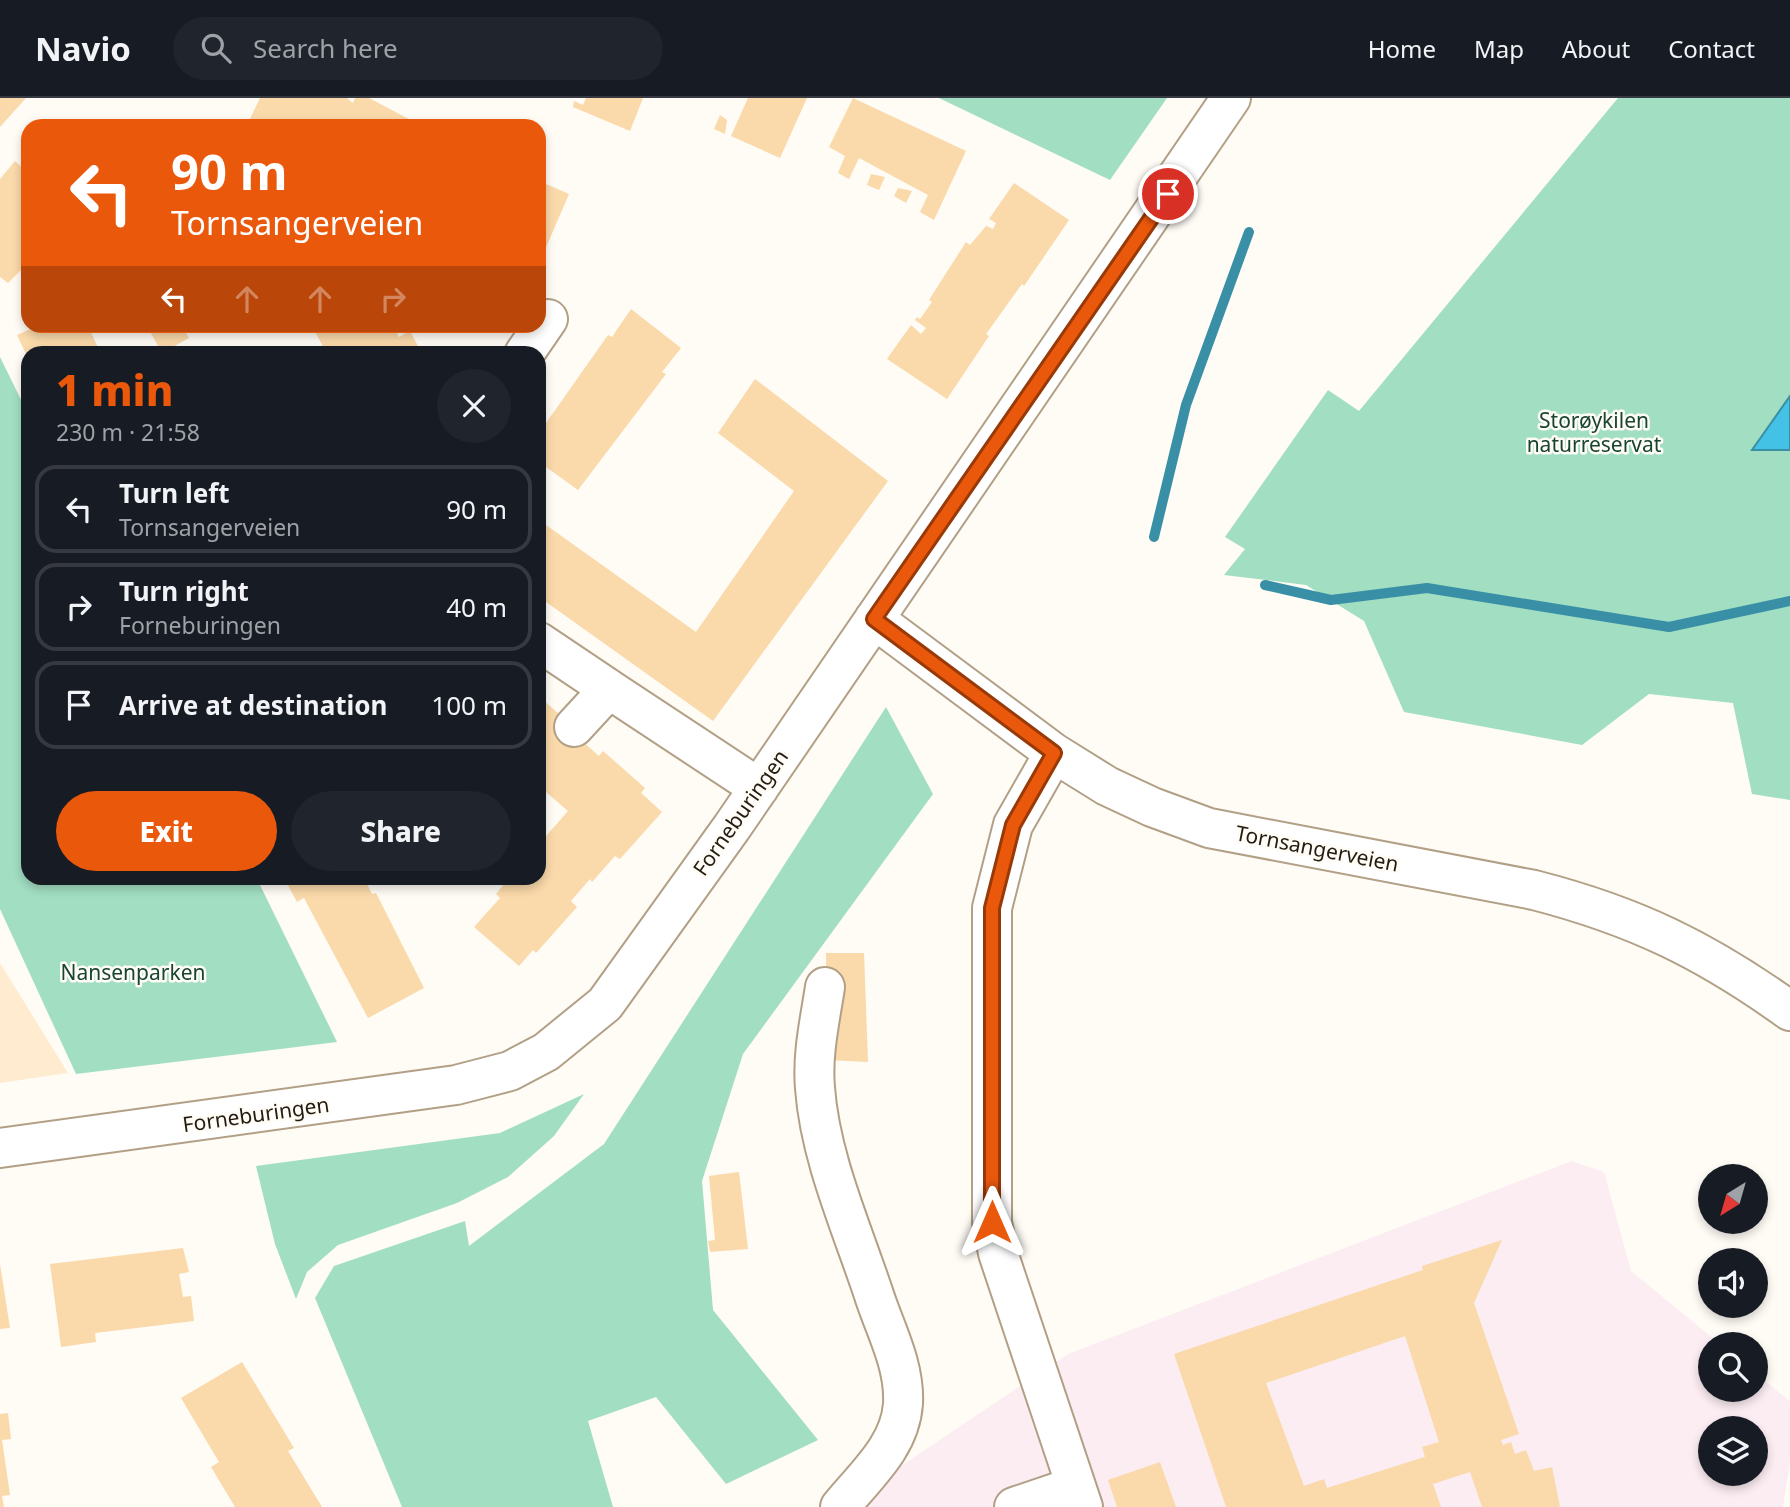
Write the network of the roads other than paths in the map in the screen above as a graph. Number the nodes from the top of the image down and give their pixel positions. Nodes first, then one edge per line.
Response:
1 (1224, 108) edge
2 (548, 319) dead end
3 (546, 322) edge
4 (874, 619) junction
5 (546, 647) edge
6 (609, 689) junction
7 (574, 727) dead end
8 (1054, 753) junction
9 (759, 788) junction
10 (825, 987) dead end
11 (1790, 1011) edge
12 (0, 1149) edge
13 (1079, 1497) edge
14 (840, 1507) edge
15 (1014, 1507) edge

1 - 4 street, Forneburingen
2 - 3 street
4 - 8 street, Tornsangerveien
4 - 9 street, Forneburingen
5 - 6 street
6 - 7 street
6 - 9 street
8 - 11 street, Tornsangerveien
8 - 13 street
9 - 12 street, Forneburingen
10 - 14 street
13 - 15 street

